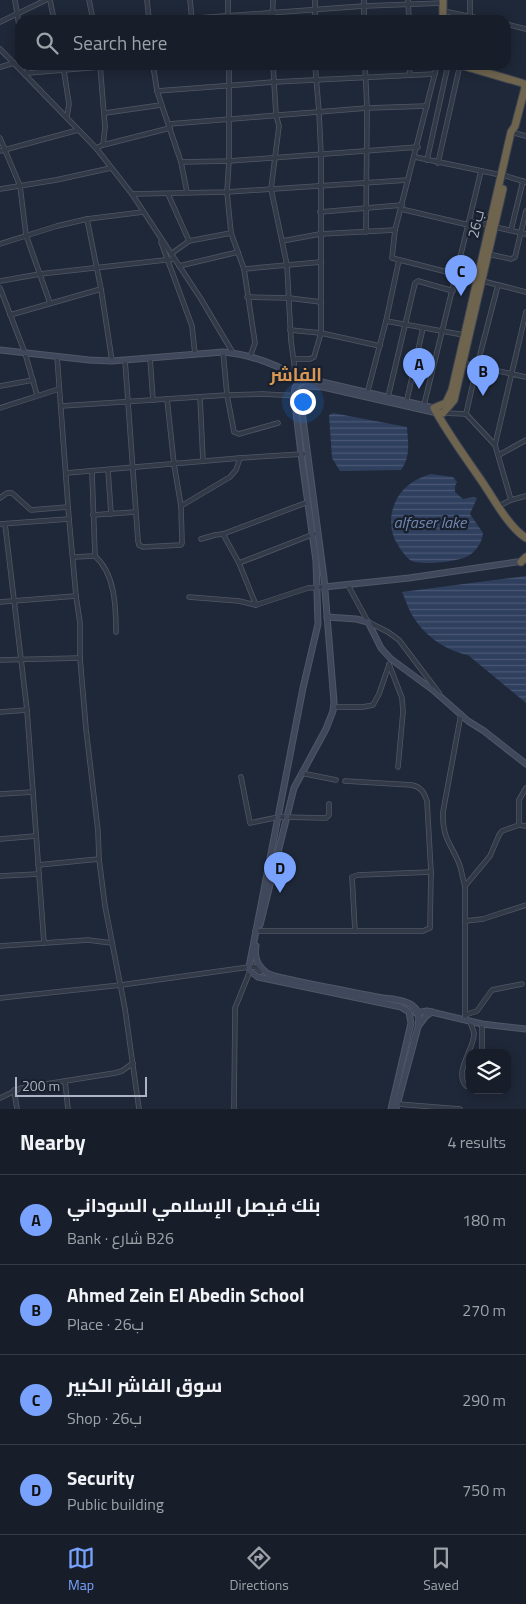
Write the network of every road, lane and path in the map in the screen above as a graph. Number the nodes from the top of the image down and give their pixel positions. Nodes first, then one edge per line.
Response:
1 (14, 0) edge
2 (46, 0) edge
3 (50, 0) edge
4 (89, 0) edge
5 (147, 0) edge
6 (190, 0) edge
7 (228, 0) edge
8 (273, 0) edge
9 (315, 0) edge
10 (364, 0) edge
11 (470, 0) edge
12 (443, 1) edge
13 (408, 2) edge
14 (364, 6) junction
15 (315, 9) junction
16 (443, 11) junction
17 (272, 13) junction
18 (17, 15) joint
19 (53, 15) edge
20 (92, 15) edge
21 (148, 15) edge
22 (192, 15) edge
23 (228, 15) edge
24 (254, 15) edge
25 (315, 15) edge
26 (364, 15) edge
27 (409, 15) edge
28 (443, 15) edge
29 (465, 15) edge
30 (470, 15) edge
31 (15, 16) edge
32 (0, 22) edge
33 (511, 25) edge
34 (526, 29) edge
35 (0, 49) edge
36 (14, 63) joint
37 (0, 67) edge
38 (22, 70) edge
39 (49, 70) edge
40 (64, 70) edge
41 (100, 70) edge
42 (154, 70) edge
43 (229, 70) edge
44 (273, 70) edge
45 (316, 70) edge
46 (365, 70) edge
47 (410, 70) edge
48 (436, 70) edge
49 (447, 70) edge
50 (459, 70) edge
51 (477, 70) edge
52 (26, 73) junction
53 (435, 74) junction
54 (410, 75) junction
55 (365, 78) junction
56 (316, 81) junction
57 (274, 82) junction
58 (525, 84) edge
59 (229, 86) junction
60 (157, 91) junction
61 (162, 105) junction
62 (427, 106) junction
63 (367, 108) junction
64 (319, 112) junction
65 (104, 113) junction
66 (276, 115) junction
67 (67, 117) junction
68 (228, 119) junction
69 (170, 126) junction
70 (78, 130) junction
71 (514, 130) junction
72 (526, 136) edge
73 (0, 138) edge
74 (103, 145) junction
75 (418, 147) junction
76 (96, 148) junction
77 (6, 149) junction
78 (0, 150) edge
79 (367, 151) junction
80 (321, 155) junction
81 (415, 157) junction
82 (275, 158) junction
83 (427, 160) junction
84 (229, 161) junction
85 (181, 162) junction
86 (438, 163) junction
87 (111, 168) junction
88 (481, 171) junction
89 (504, 176) junction
90 (408, 180) junction
91 (524, 181) edge
92 (366, 182) junction
93 (20, 186) junction
94 (320, 186) junction
95 (0, 189) edge
96 (271, 189) junction
97 (187, 192) junction
98 (227, 192) junction
99 (132, 194) junction
100 (168, 194) junction
101 (366, 207) junction
102 (402, 207) junction
103 (526, 210) edge
104 (143, 212) junction
105 (320, 212) junction
106 (87, 219) junction
107 (469, 223) junction
108 (493, 226) junction
109 (395, 230) junction
110 (511, 230) junction
111 (366, 232) junction
112 (231, 233) junction
113 (524, 233) edge
114 (320, 234) junction
115 (26, 235) junction
116 (158, 235) junction
117 (189, 241) junction
118 (282, 241) junction
119 (0, 244) edge
120 (238, 252) junction
121 (171, 254) junction
122 (488, 254) junction
123 (174, 259) junction
124 (168, 260) junction
125 (399, 260) junction
126 (321, 262) junction
127 (287, 265) junction
128 (179, 266) junction
129 (97, 268) junction
130 (244, 269) junction
131 (40, 274) junction
132 (457, 276) junction
133 (480, 279) junction
134 (0, 280) edge
135 (498, 285) junction
136 (0, 288) edge
137 (101, 288) junction
138 (453, 291) junction
139 (526, 292) edge
140 (247, 297) junction
141 (289, 298) junction
142 (321, 302) junction
143 (50, 303) junction
144 (526, 312) edge
145 (10, 315) junction
146 (386, 321) junction
147 (405, 323) junction
148 (423, 328) junction
149 (290, 330) junction
150 (443, 331) junction
151 (321, 333) junction
152 (464, 335) junction
153 (380, 346) junction
154 (0, 350) edge
155 (223, 352) junction
156 (24, 353) junction
157 (233, 353) junction
158 (195, 354) junction
159 (57, 356) junction
160 (250, 357) junction
161 (150, 358) junction
162 (294, 359) junction
163 (125, 360) junction
164 (112, 361) junction
165 (462, 363) junction
166 (477, 366) junction
167 (512, 374) junction
168 (526, 377) edge
169 (298, 379) junction
170 (33, 380) junction
171 (0, 386) edge
172 (304, 387) junction
173 (59, 389) junction
174 (367, 394) junction
175 (38, 395) junction
176 (227, 395) junction
177 (294, 395) junction
178 (301, 396) junction
179 (200, 397) junction
180 (388, 397) junction
181 (168, 399) junction
182 (153, 400) junction
183 (128, 402) junction
184 (406, 403) junction
185 (424, 405) junction
186 (61, 406) junction
187 (0, 408) edge
188 (440, 410) junction
189 (466, 414) junction
190 (278, 423) dead end
191 (298, 428) junction
192 (304, 428) junction
193 (526, 440) edge
194 (495, 445) junction
195 (308, 453) junction
196 (301, 454) junction
197 (499, 456) junction
198 (240, 458) junction
199 (203, 461) junction
200 (174, 464) junction
201 (132, 467) junction
202 (108, 470) junction
203 (92, 472) junction
204 (66, 474) junction
205 (309, 490) junction
206 (526, 496) edge
207 (0, 498) edge
208 (511, 500) junction
209 (308, 502) junction
210 (181, 506) junction
211 (499, 506) junction
212 (68, 507) junction
213 (135, 512) junction
214 (111, 514) junction
215 (93, 515) junction
216 (69, 518) junction
217 (0, 524) edge
218 (5, 524) junction
219 (318, 532) junction
220 (223, 534) junction
221 (312, 535) junction
222 (526, 538) edge
223 (202, 540) dead end
224 (95, 556) junction
225 (73, 557) junction
226 (319, 560) junction
227 (524, 560) edge
228 (239, 563) junction
229 (348, 585) junction
230 (318, 587) junction
231 (324, 587) junction
232 (76, 596) junction
233 (189, 597) dead end
234 (16, 600) junction
235 (0, 602) edge
236 (256, 605) junction
237 (318, 616) junction
238 (327, 617) junction
239 (368, 622) junction
240 (116, 632) dead end
241 (315, 636) junction
242 (328, 636) junction
243 (80, 658) junction
244 (22, 659) junction
245 (0, 660) edge
246 (390, 661) junction
247 (442, 696) junction
248 (333, 707) junction
249 (28, 710) junction
250 (0, 712) edge
251 (461, 714) junction
252 (526, 764) edge
253 (398, 767) dead end
254 (301, 773) junction
255 (241, 777) dead end
256 (336, 780) dead end
257 (345, 781) dead end
258 (526, 788) edge
259 (33, 792) junction
260 (0, 794) edge
261 (329, 804) dead end
262 (279, 818) junction
263 (286, 818) junction
264 (519, 825) junction
265 (526, 826) edge
266 (36, 836) junction
267 (0, 839) edge
268 (99, 859) junction
269 (38, 865) junction
270 (431, 872) junction
271 (39, 874) junction
272 (0, 876) edge
273 (268, 879) junction
274 (465, 886) junction
275 (526, 905) edge
276 (465, 921) junction
277 (257, 931) junction
278 (355, 931) junction
279 (44, 943) junction
280 (112, 944) junction
281 (0, 946) edge
282 (250, 969) junction
283 (267, 973) junction
284 (522, 984) dead end
285 (121, 985) junction
286 (339, 991) junction
287 (0, 998) edge
288 (433, 1012) junction
289 (418, 1013) junction
290 (411, 1014) junction
291 (467, 1019) junction
292 (482, 1024) junction
293 (418, 1027) junction
294 (526, 1029) edge
295 (470, 1049) edge
296 (482, 1049) edge
297 (466, 1058) edge
298 (132, 1063) junction
299 (65, 1081) junction
300 (466, 1086) edge
301 (14, 1090) junction
302 (0, 1098) edge
303 (396, 1107) edge
304 (17, 1109) edge
305 (68, 1109) edge
306 (139, 1109) edge
307 (234, 1109) edge
308 (391, 1109) edge
309 (460, 1109) edge

1 - 18 street
2 - 18 street
3 - 19 street
4 - 20 street
5 - 21 street
6 - 22 street
7 - 23 street
8 - 17 street
9 - 15 street
10 - 14 street
11 - 30 street
12 - 13 street
12 - 16 highway
13 - 14 street
13 - 27 street
14 - 15 street
14 - 26 street
15 - 17 street
15 - 25 street
16 - 28 highway
16 - 29 street
17 - 24 street
31 - 32 street
33 - 34 street
35 - 36 street
36 - 37 street
38 - 52 street
39 - 52 street
40 - 67 street
41 - 65 street
42 - 60 street
43 - 59 street
44 - 57 street
45 - 56 street
46 - 55 street
47 - 54 street
48 - 53 street
49 - 83 street
50 - 86 street
51 - 58 highway
52 - 67 street
53 - 54 street
53 - 62 street
54 - 55 street
55 - 56 street
55 - 63 street
56 - 57 street
56 - 64 street
57 - 59 street
57 - 66 street
58 - 71 highway, 26ب
59 - 60 street
59 - 68 street
60 - 61 street
61 - 65 street
61 - 69 street
62 - 63 street
62 - 75 street
63 - 64 street
63 - 79 street
64 - 66 street
64 - 80 street
65 - 74 street
66 - 68 street
66 - 82 street
67 - 70 street
68 - 69 street
68 - 84 street
69 - 74 street
69 - 85 street
70 - 76 street
70 - 77 street
71 - 72 street
71 - 89 highway, 26ب
73 - 77 street
74 - 76 street
75 - 79 street
75 - 81 street
76 - 87 street
77 - 78 street
77 - 93 street
79 - 80 street
79 - 92 street
80 - 82 street
80 - 94 street
81 - 83 street
81 - 90 street
82 - 84 street
82 - 96 street
83 - 86 street
84 - 85 street
84 - 98 street
85 - 97 street
86 - 88 street
87 - 93 street
87 - 99 street
88 - 89 street
88 - 107 street
89 - 91 street
89 - 108 highway, 26ب
90 - 92 street
90 - 102 street
91 - 110 street
92 - 94 street
92 - 101 street
93 - 95 street
93 - 115 street
94 - 96 street
94 - 105 street
96 - 98 street
96 - 118 street
97 - 98 street
97 - 100 street
98 - 112 street
99 - 100 street
99 - 104 street
100 - 117 street
101 - 102 street
101 - 105 street
101 - 111 street
102 - 107 street
102 - 109 street
103 - 113 street
104 - 106 street
104 - 116 street
105 - 114 street
106 - 115 street
106 - 129 street
107 - 108 street
107 - 132 street
108 - 110 street
108 - 122 highway, 26ب
108 - 133 highway, 26ب
109 - 111 street
109 - 125 street
110 - 113 street
111 - 114 street
112 - 117 street
112 - 120 street
113 - 122 street
114 - 118 street
114 - 126 street
115 - 119 street
115 - 131 street
116 - 121 street
116 - 124 street
117 - 121 street
118 - 127 street
120 - 128 street
120 - 130 street
121 - 123 street
122 - 133 highway, 26ب
123 - 124 street
123 - 128 street
124 - 129 street
124 - 158 street
125 - 132 street
125 - 146 street
126 - 127 street
126 - 142 street
127 - 130 street
127 - 141 street
128 - 157 street
129 - 131 street
129 - 137 street
130 - 140 street
131 - 134 street
131 - 143 street
132 - 133 street
132 - 138 street
133 - 135 street
133 - 152 highway, 26ب
133 - 165 highway, 26ب
135 - 139 street
135 - 166 street
136 - 145 street
137 - 143 street
137 - 164 street
138 - 147 street
138 - 150 street
140 - 141 street
140 - 160 street
141 - 142 street
141 - 149 street
142 - 151 street
143 - 145 street
144 - 167 street
145 - 156 street
146 - 147 street
146 - 153 street
147 - 148 street
147 - 180 street
148 - 150 street
148 - 184 street
149 - 151 street
149 - 162 street
150 - 152 street
150 - 185 street
151 - 153 street
151 - 162 street
152 - 188 highway, 26ب
153 - 174 street
154 - 156 street
155 - 157 street
155 - 158 street
155 - 176 street
156 - 159 street
156 - 170 street
157 - 160 street
158 - 161 street
159 - 164 street
159 - 173 street
160 - 169 street
161 - 163 street
161 - 182 street
162 - 169 street
163 - 164 street
163 - 183 street
165 - 166 street
165 - 188 highway, 26ب
166 - 167 street
166 - 189 street
167 - 168 street
167 - 194 street
169 - 172 street
169 - 174 street
169 - 177 street
170 - 171 street
170 - 175 street
172 - 174 street
172 - 178 street
173 - 175 street
173 - 186 street
174 - 180 street
174 - 184 street
175 - 187 street
176 - 177 street
176 - 179 street
176 - 190 street
177 - 178 street
177 - 191 street
178 - 192 street
179 - 181 street
179 - 199 street
180 - 184 street
181 - 182 street
181 - 200 street
182 - 183 street
183 - 186 street
183 - 201 street
184 - 185 street
184 - 188 street
185 - 188 street
186 - 204 street
188 - 189 street
188 - 211 highway
189 - 194 street
191 - 192 street
191 - 196 street
192 - 195 street
193 - 197 street
194 - 197 street
195 - 196 street
195 - 205 street
196 - 198 street
196 - 205 street
197 - 208 street
198 - 199 street
198 - 210 street
199 - 200 street
200 - 201 street
200 - 210 street
201 - 202 street
201 - 213 street
202 - 203 street
202 - 214 street
203 - 204 street
203 - 215 street
204 - 212 street
205 - 209 street
205 - 219 street
206 - 208 street
207 - 212 street
208 - 211 street
209 - 220 street
209 - 221 street
210 - 213 street
211 - 222 highway
212 - 216 street
213 - 214 street
214 - 215 street
215 - 224 street
216 - 218 street
216 - 225 street
217 - 218 street
218 - 234 street
219 - 221 street
219 - 226 street
220 - 223 street
220 - 228 street
221 - 226 street
221 - 228 street
224 - 225 street
224 - 240 street
225 - 232 street
226 - 230 street
226 - 231 street
227 - 229 street
228 - 236 street
229 - 231 street
229 - 239 street
230 - 231 street
230 - 236 street
230 - 237 street
231 - 238 street
232 - 234 street
232 - 243 street
233 - 236 street
234 - 235 street
234 - 244 street
237 - 238 street
237 - 241 street
238 - 239 street
238 - 242 street
239 - 246 street
239 - 247 street
241 - 242 street
241 - 262 street
242 - 248 street
243 - 244 street
243 - 268 street
244 - 245 street
244 - 249 street
246 - 247 street
246 - 248 street
246 - 253 street
247 - 251 street
248 - 254 street
249 - 250 street
249 - 259 street
251 - 252 street
251 - 274 street
254 - 256 street
254 - 263 street
255 - 262 street
257 - 270 street
258 - 264 street
259 - 260 street
259 - 266 street
261 - 263 street
262 - 263 street
262 - 273 street
263 - 273 street
264 - 265 street
264 - 274 street
266 - 267 street
266 - 269 street
268 - 269 street
268 - 280 street
269 - 271 street
270 - 278 street
270 - 278 street
271 - 272 street
271 - 279 street
273 - 277 street
274 - 276 street
275 - 276 street
276 - 291 street
277 - 278 street
277 - 282 street
277 - 283 street
279 - 280 street
279 - 281 street
280 - 285 street
282 - 283 street
282 - 285 street
282 - 286 street
282 - 307 street
283 - 286 street
284 - 291 street
285 - 287 street
285 - 298 street
286 - 289 street
286 - 290 street
288 - 289 street
288 - 291 street
288 - 293 street
289 - 290 street
289 - 293 street
290 - 308 street
291 - 292 street
291 - 295 street
292 - 294 street
292 - 296 street
293 - 303 street
297 - 300 street
298 - 299 street
298 - 306 street
299 - 301 street
299 - 305 street
301 - 302 street
301 - 304 street
303 - 309 street

